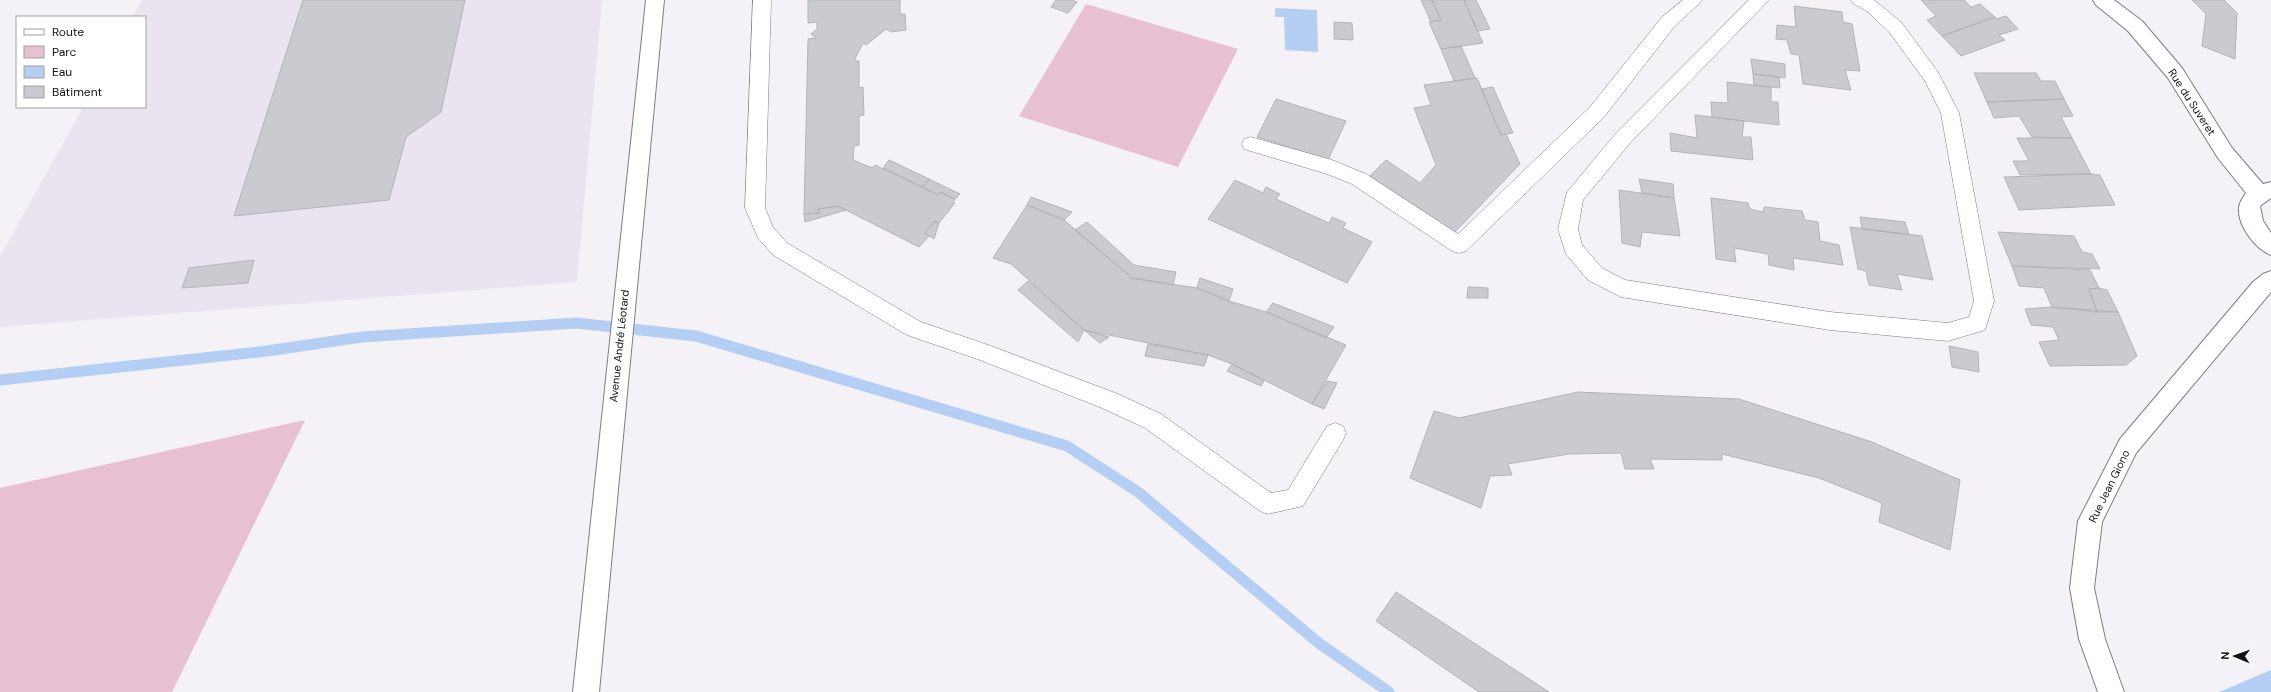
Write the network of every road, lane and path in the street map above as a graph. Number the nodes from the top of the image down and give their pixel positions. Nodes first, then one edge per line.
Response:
1 (655, 0) edge
2 (762, 0) edge
3 (1694, 0) edge
4 (1760, 0) edge
5 (1860, 0) edge
6 (2102, 0) edge
7 (1251, 144) dead end
8 (2265, 192) edge
9 (2271, 246) edge
10 (2271, 280) edge
11 (1336, 433) dead end
12 (586, 692) edge
13 (2111, 692) edge

1 - 12 street, Avenue André Léotard
2 - 11 lane
3 - 7 lane
4 - 5 lane
6 - 8 street, Rue du Suveret
8 - 9 street
10 - 13 street, Rue Jean Giono

